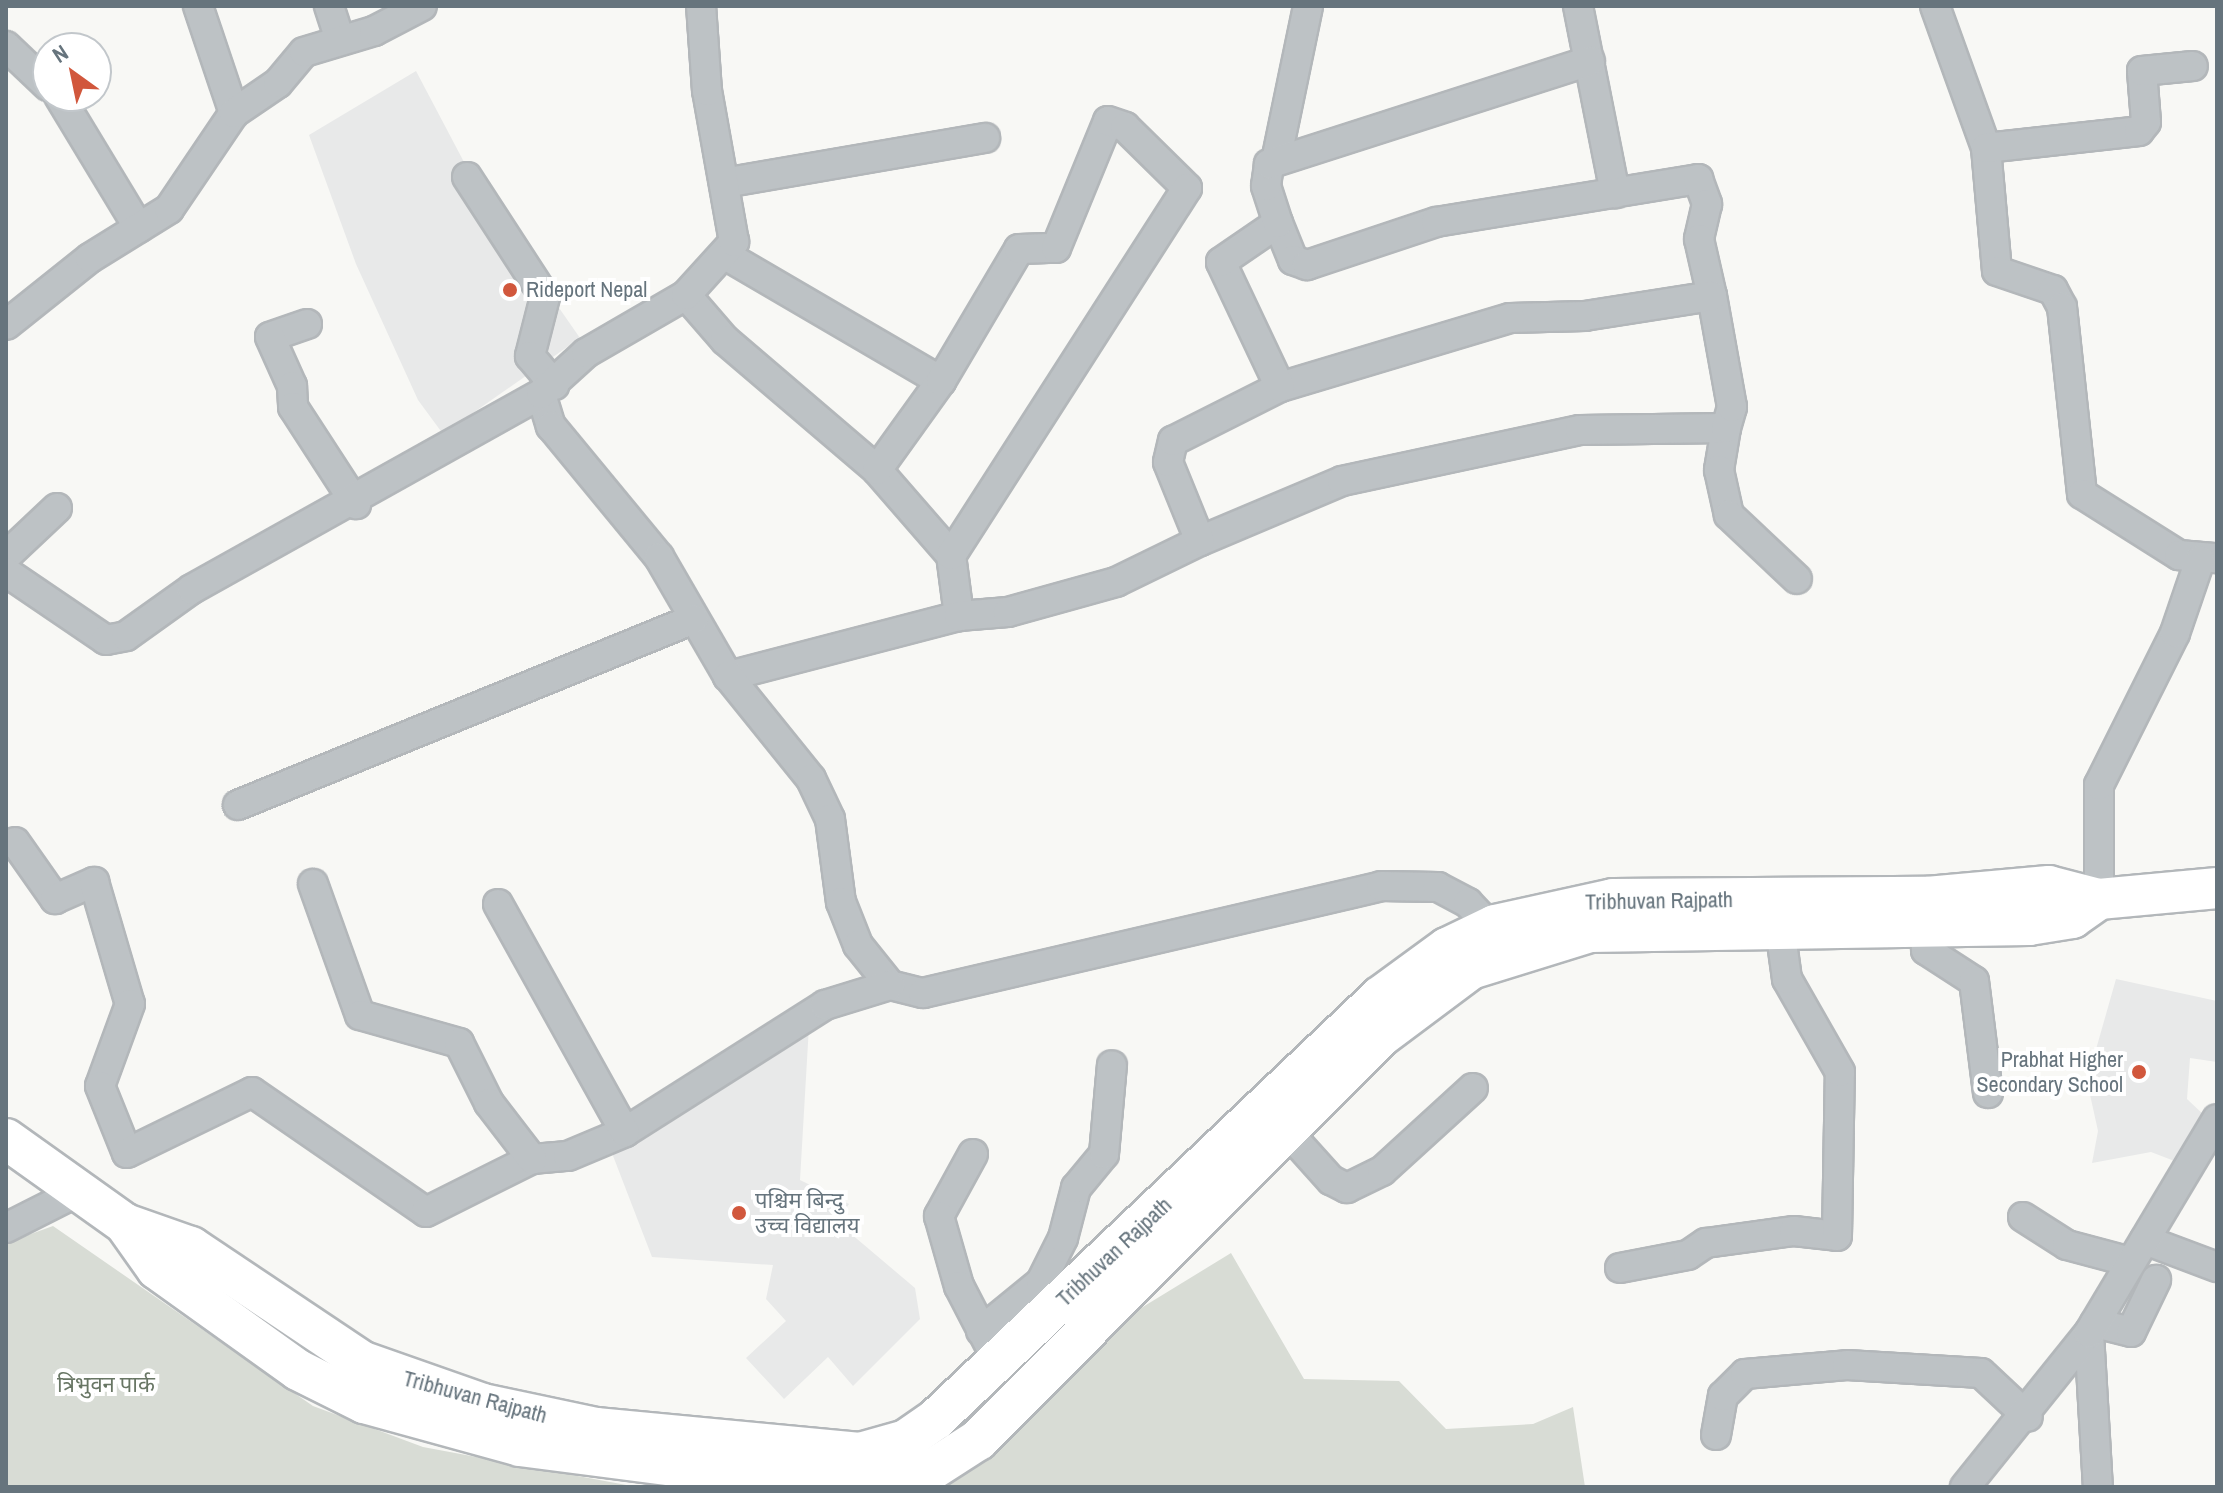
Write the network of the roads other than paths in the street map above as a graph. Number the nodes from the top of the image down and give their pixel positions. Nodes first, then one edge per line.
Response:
1 (198, 6) edge
2 (329, 6) edge
3 (422, 6) edge
4 (701, 6) edge
5 (1308, 6) edge
6 (1578, 6) edge
7 (1935, 6) edge
8 (339, 36) junction
9 (6, 46) edge
10 (1590, 61) junction
11 (2193, 66) dead end
12 (32, 71) edge
13 (69, 112) edge
14 (234, 113) junction
15 (985, 138) dead end
16 (1986, 148) junction
17 (1276, 161) junction
18 (467, 177) dead end
19 (724, 183) junction
20 (1615, 193) junction
21 (1278, 223) junction
22 (139, 228) junction
23 (727, 256) junction
24 (686, 295) junction
25 (1712, 296) junction
26 (10, 312) edge
27 (307, 324) dead end
28 (941, 381) junction
29 (1280, 387) junction
30 (547, 390) junction
31 (1726, 428) junction
32 (877, 470) junction
33 (356, 504) junction
34 (57, 508) dead end
35 (1200, 541) junction
36 (951, 555) junction
37 (6, 556) edge
38 (2208, 559) edge
39 (6, 572) edge
40 (1797, 579) dead end
41 (959, 616) junction
42 (694, 619) junction
43 (728, 676) junction
44 (238, 805) dead end
45 (15, 842) dead end
46 (313, 884) dead end
47 (2217, 888) edge
48 (2099, 899) junction
49 (498, 904) dead end
50 (1779, 917) junction
51 (1925, 931) junction
52 (1502, 939) junction
53 (890, 985) junction
54 (1112, 1065) dead end
55 (1473, 1088) dead end
56 (1988, 1093) dead end
57 (2217, 1119) edge
58 (1285, 1129) junction
59 (625, 1132) junction
60 (6, 1139) edge
61 (973, 1154) dead end
62 (532, 1159) junction
63 (79, 1191) junction
64 (2023, 1217) dead end
65 (6, 1228) edge
66 (2138, 1251) junction
67 (2217, 1267) edge
68 (1620, 1268) dead end
69 (2156, 1280) dead end
70 (2092, 1328) junction
71 (991, 1345) junction
72 (2028, 1417) junction
73 (478, 1420) junction
74 (1716, 1435) dead end
75 (840, 1487) edge
76 (1965, 1487) edge
77 (2098, 1487) edge

1 - 14 street
2 - 8 street
3 - 8 street
4 - 19 street
5 - 17 street
6 - 10 street
7 - 16 street
8 - 14 street
9 - 12 street
10 - 17 street
10 - 20 street
11 - 16 street
13 - 22 street
14 - 22 street
15 - 19 street
16 - 38 street
17 - 21 street
18 - 30 street
19 - 23 street
20 - 21 street
20 - 25 street
21 - 29 street
22 - 26 street
23 - 24 street
23 - 28 street
24 - 30 street
24 - 32 street
25 - 29 street
25 - 31 street
27 - 33 street
28 - 32 street
28 - 36 street
29 - 35 street
30 - 33 street
30 - 42 street
31 - 35 street
31 - 40 street
32 - 36 street
33 - 39 street
34 - 37 street
35 - 41 street
36 - 41 street
38 - 48 street
41 - 43 street
42 - 43 street
42 - 44 street
43 - 53 street
45 - 62 street
46 - 62 street
47 - 48 highway, Tribhuvan Rajpath
48 - 50 highway, Tribhuvan Rajpath
48 - 51 highway, Tribhuvan Rajpath
49 - 59 street
50 - 51 highway, Tribhuvan Rajpath
50 - 52 highway, Tribhuvan Rajpath
50 - 68 street
51 - 56 street
52 - 53 street
52 - 58 highway, Tribhuvan Rajpath
52 - 71 highway, Tribhuvan Rajpath
53 - 59 street
54 - 71 street
55 - 58 street
57 - 66 street
58 - 75 highway, Tribhuvan Rajpath
59 - 62 street
60 - 63 highway, Tribhuvan Rajpath
61 - 71 street
63 - 65 street
63 - 73 highway, Tribhuvan Rajpath
64 - 66 street
66 - 67 street
66 - 70 street
69 - 70 street
70 - 72 street
70 - 77 street
71 - 73 highway, Tribhuvan Rajpath
72 - 74 street
72 - 76 street
73 - 75 highway, Tribhuvan Rajpath

